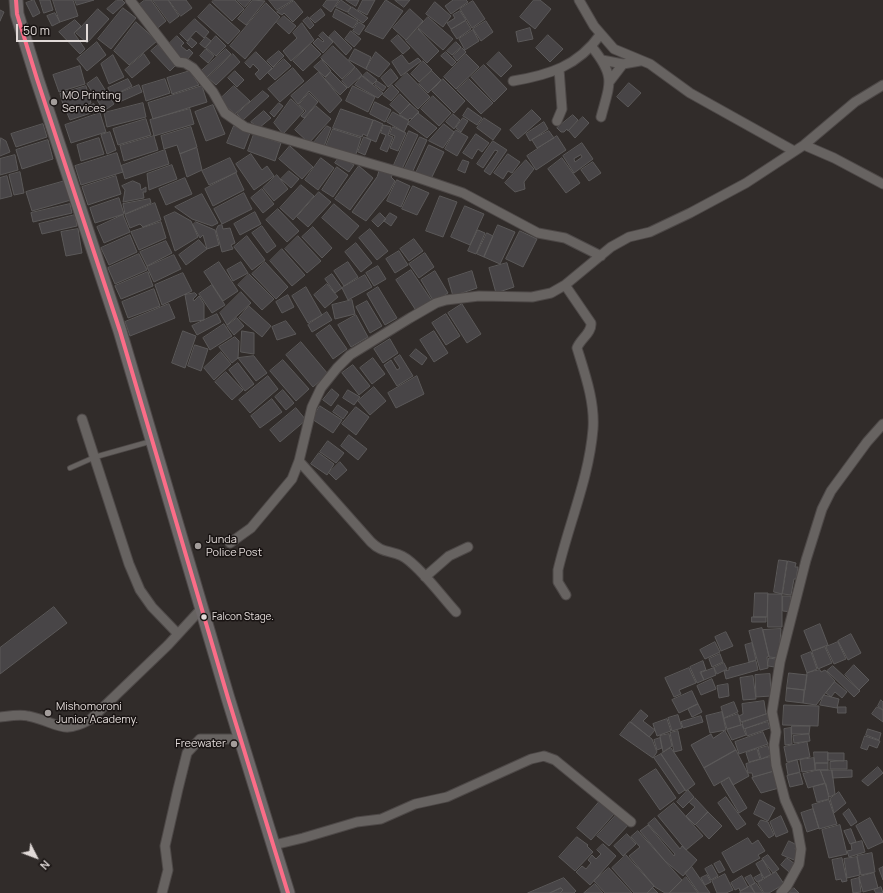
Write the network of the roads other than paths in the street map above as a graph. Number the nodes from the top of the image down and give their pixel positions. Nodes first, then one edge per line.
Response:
1 (16, 0) edge
2 (130, 0) edge
3 (579, 0) edge
4 (600, 35) junction
5 (592, 47) junction
6 (602, 60) junction
7 (641, 61) junction
8 (624, 64) junction
9 (559, 69) junction
10 (513, 81) dead end
11 (610, 81) junction
12 (883, 85) edge
13 (601, 117) dead end
14 (557, 121) dead end
15 (804, 145) junction
16 (794, 151) junction
17 (883, 184) edge
18 (601, 256) junction
19 (565, 285) junction
20 (82, 420) dead end
21 (883, 424) edge
22 (152, 441) junction
23 (95, 457) junction
24 (299, 461) junction
25 (70, 468) dead end
26 (230, 543) dead end
27 (468, 547) dead end
28 (425, 576) junction
29 (566, 595) dead end
30 (202, 608) junction
31 (456, 612) dead end
32 (178, 634) junction
33 (0, 717) edge
34 (240, 739) junction
35 (631, 822) dead end
36 (274, 845) junction
37 (162, 893) edge
38 (288, 893) edge
39 (781, 893) edge

1 - 22 main road
2 - 18 street
3 - 4 street
4 - 5 street
4 - 7 street
5 - 6 street
5 - 9 street
6 - 8 street
6 - 11 street
7 - 8 street
7 - 16 street
8 - 11 street
9 - 10 street
9 - 14 street
11 - 13 street
12 - 15 street
15 - 16 street
15 - 17 street
16 - 18 street
18 - 19 street
19 - 24 street
19 - 29 street
20 - 23 street
21 - 39 street
22 - 23 lane
22 - 30 main road
23 - 25 lane
23 - 32 street
24 - 26 street
24 - 28 street
27 - 28 street
28 - 31 street
30 - 32 street
30 - 34 main road
32 - 33 street
34 - 36 main road
34 - 37 street
35 - 36 street
36 - 38 main road

